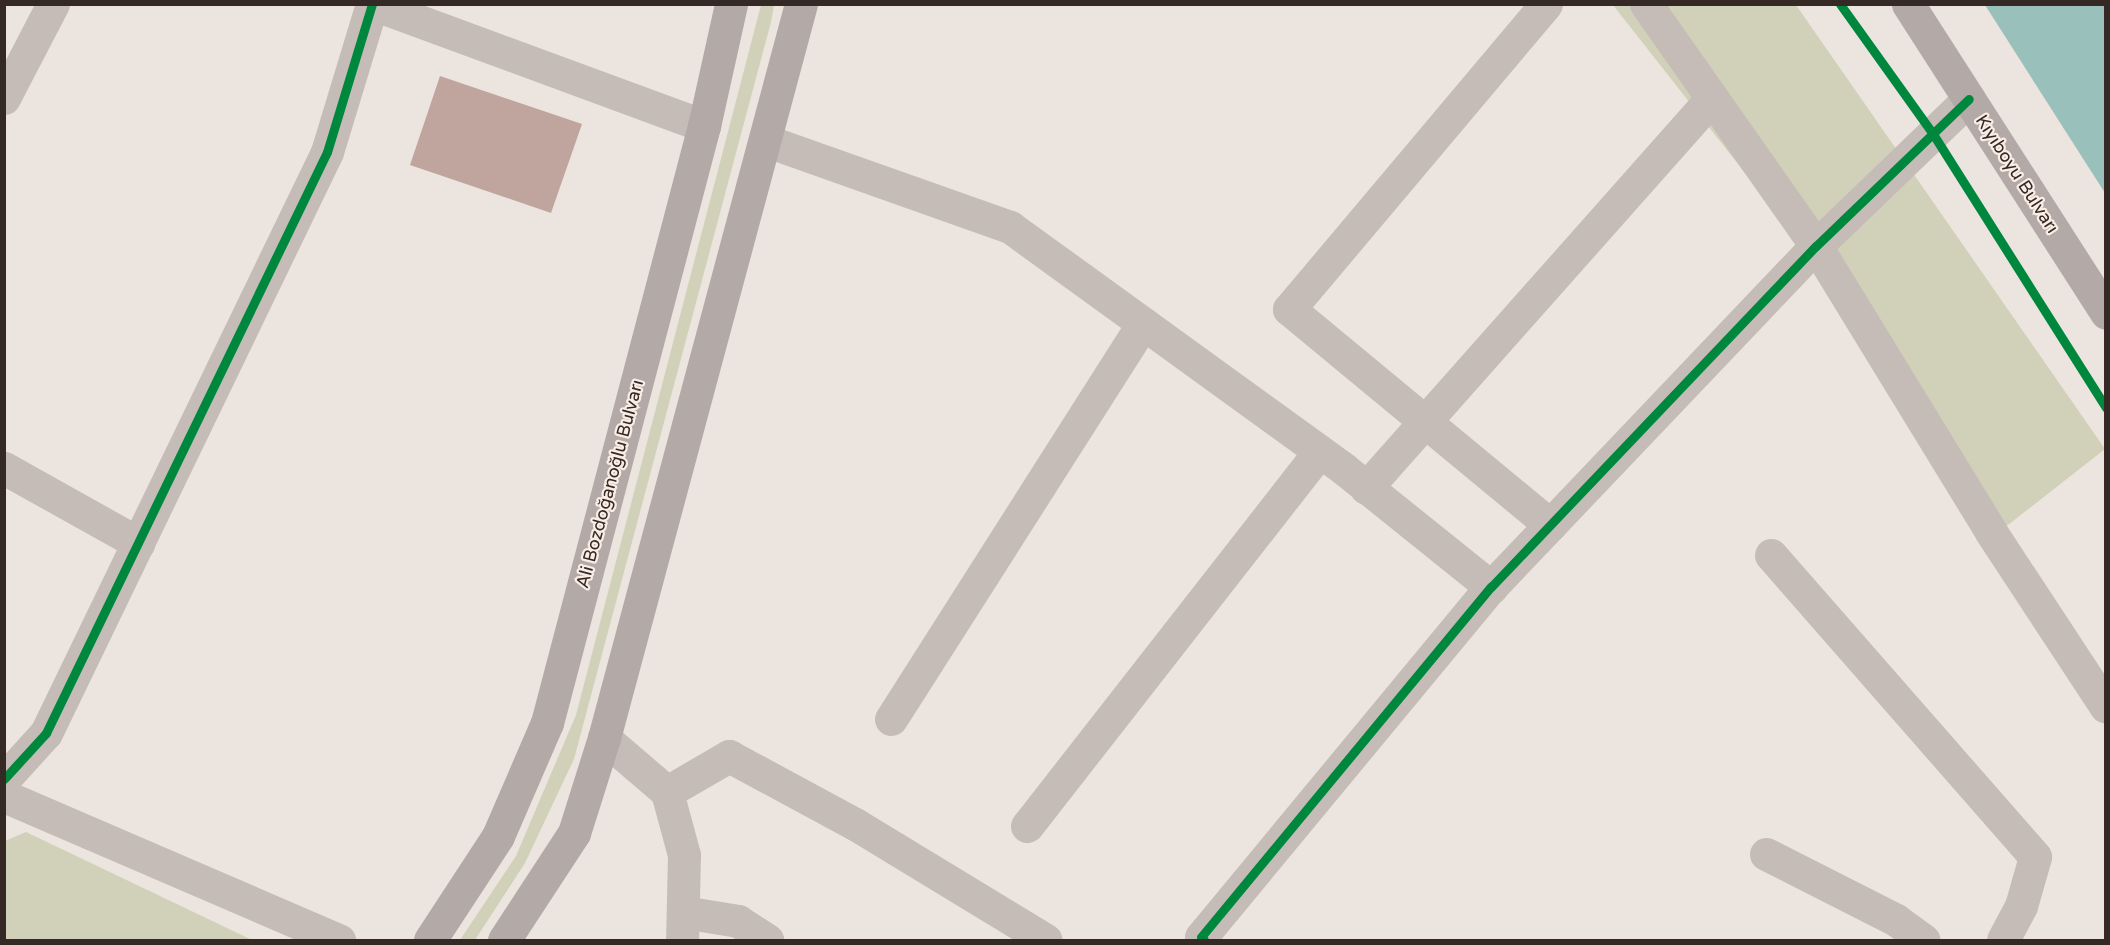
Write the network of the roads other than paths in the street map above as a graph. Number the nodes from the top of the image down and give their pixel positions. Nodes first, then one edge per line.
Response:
1 (53, 4) edge
2 (372, 4) edge
3 (731, 4) edge
4 (801, 4) edge
5 (1546, 4) edge
6 (1646, 4) edge
7 (1908, 4) edge
8 (4, 98) edge
9 (1712, 98) junction
10 (1969, 99) junction
11 (704, 126) junction
12 (766, 141) junction
13 (1816, 246) junction
14 (2106, 313) edge
15 (1143, 323) junction
16 (1426, 420) junction
17 (1320, 452) junction
18 (4, 468) edge
19 (1366, 488) junction
20 (1550, 525) junction
21 (138, 543) junction
22 (1771, 555) dead end
23 (1491, 587) junction
24 (2106, 707) edge
25 (891, 719) dead end
26 (604, 738) junction
27 (4, 779) edge
28 (667, 792) junction
29 (4, 796) edge
30 (1028, 826) dead end
31 (1766, 854) dead end
32 (682, 926) edge
33 (339, 940) edge
34 (430, 940) edge
35 (504, 940) edge
36 (767, 940) edge
37 (1046, 940) edge
38 (1204, 940) edge
39 (1924, 940) edge
40 (2003, 940) edge

1 - 8 street
2 - 11 street
2 - 21 street
3 - 11 main road, Ali Bozdoğanoğlu Bulvarı
4 - 12 main road
5 - 16 street
6 - 9 street
7 - 10 main road, Kıyıboyu Bulvarı
9 - 13 street
9 - 16 street
10 - 13 street
10 - 14 main road, Kıyıboyu Bulvarı
11 - 34 main road, Ali Bozdoğanoğlu Bulvarı
12 - 15 street
12 - 26 main road
13 - 20 street
13 - 24 street
15 - 17 street
15 - 25 street
16 - 19 street
16 - 20 street
17 - 19 street
17 - 30 street
18 - 21 street
19 - 23 street
20 - 23 street
21 - 27 street
22 - 40 street
23 - 38 street
26 - 28 street
26 - 35 main road
28 - 32 street
28 - 37 street
29 - 33 street
31 - 39 street
32 - 36 street

